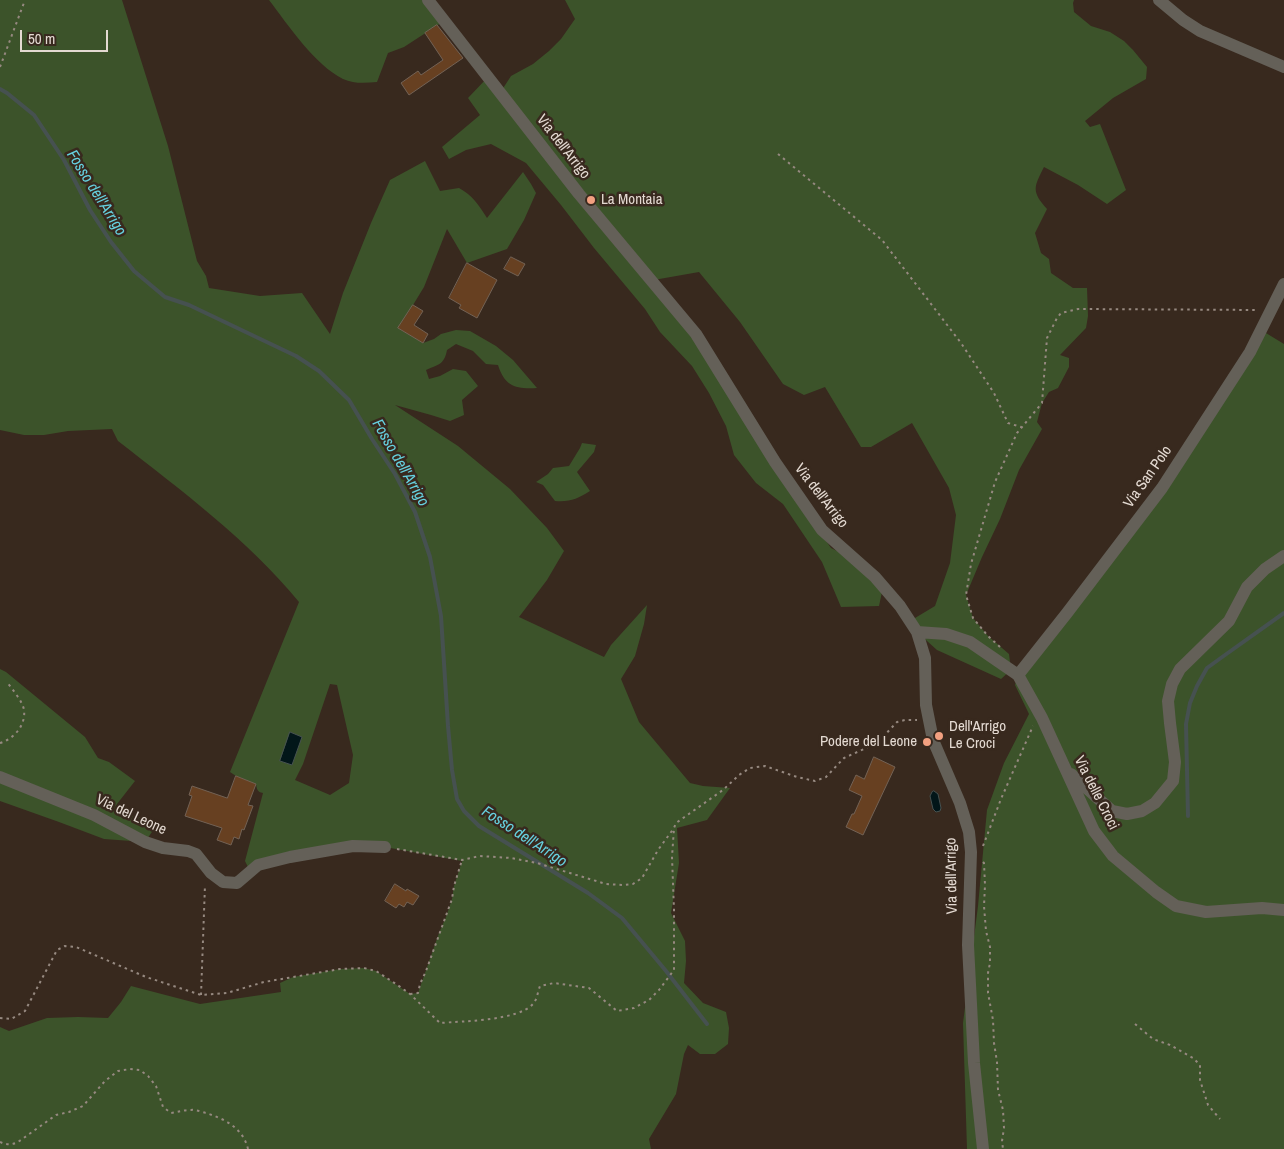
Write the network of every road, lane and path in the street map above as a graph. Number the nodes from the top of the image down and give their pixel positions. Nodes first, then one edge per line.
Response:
1 (25, 0) edge
2 (428, 0) edge
3 (1160, 0) edge
4 (0, 67) edge
5 (1284, 67) edge
6 (778, 154) dead end
7 (1284, 284) edge
8 (1270, 310) junction
9 (1022, 427) junction
10 (1284, 556) edge
11 (917, 632) junction
12 (1002, 648) dead end
13 (1018, 675) junction
14 (7, 682) dead end
15 (1040, 714) junction
16 (929, 721) junction
17 (0, 743) edge
18 (1067, 771) junction
19 (0, 777) edge
20 (674, 828) junction
21 (385, 847) joint
22 (981, 849) dead end
23 (462, 860) junction
24 (984, 863) dead end
25 (211, 873) junction
26 (1284, 910) edge
27 (410, 994) junction
28 (201, 995) junction
29 (0, 1018) edge
30 (1136, 1024) dead end
31 (1220, 1119) dead end
32 (0, 1142) edge
33 (248, 1149) edge
34 (983, 1149) edge
35 (1003, 1149) edge

1 - 4 path
2 - 11 street, Via dell'Arrigo
3 - 5 street
6 - 9 path
7 - 8 street, Via San Polo
8 - 9 path
8 - 13 street, Via San Polo
9 - 12 path
10 - 18 street
11 - 13 street, Via delle Croci
11 - 16 street, Via dell'Arrigo
13 - 15 street, Via delle Croci
14 - 17 path
15 - 18 street, Via delle Croci
15 - 22 path
16 - 20 path
16 - 34 street, Via dell'Arrigo
18 - 26 street, Via delle Croci
19 - 25 street, Via del Leone
20 - 23 path
20 - 27 path
21 - 23 path
21 - 25 street, Via del Leone
23 - 27 path
24 - 35 path
25 - 28 path
27 - 28 path
28 - 29 path
30 - 31 path
32 - 33 path

